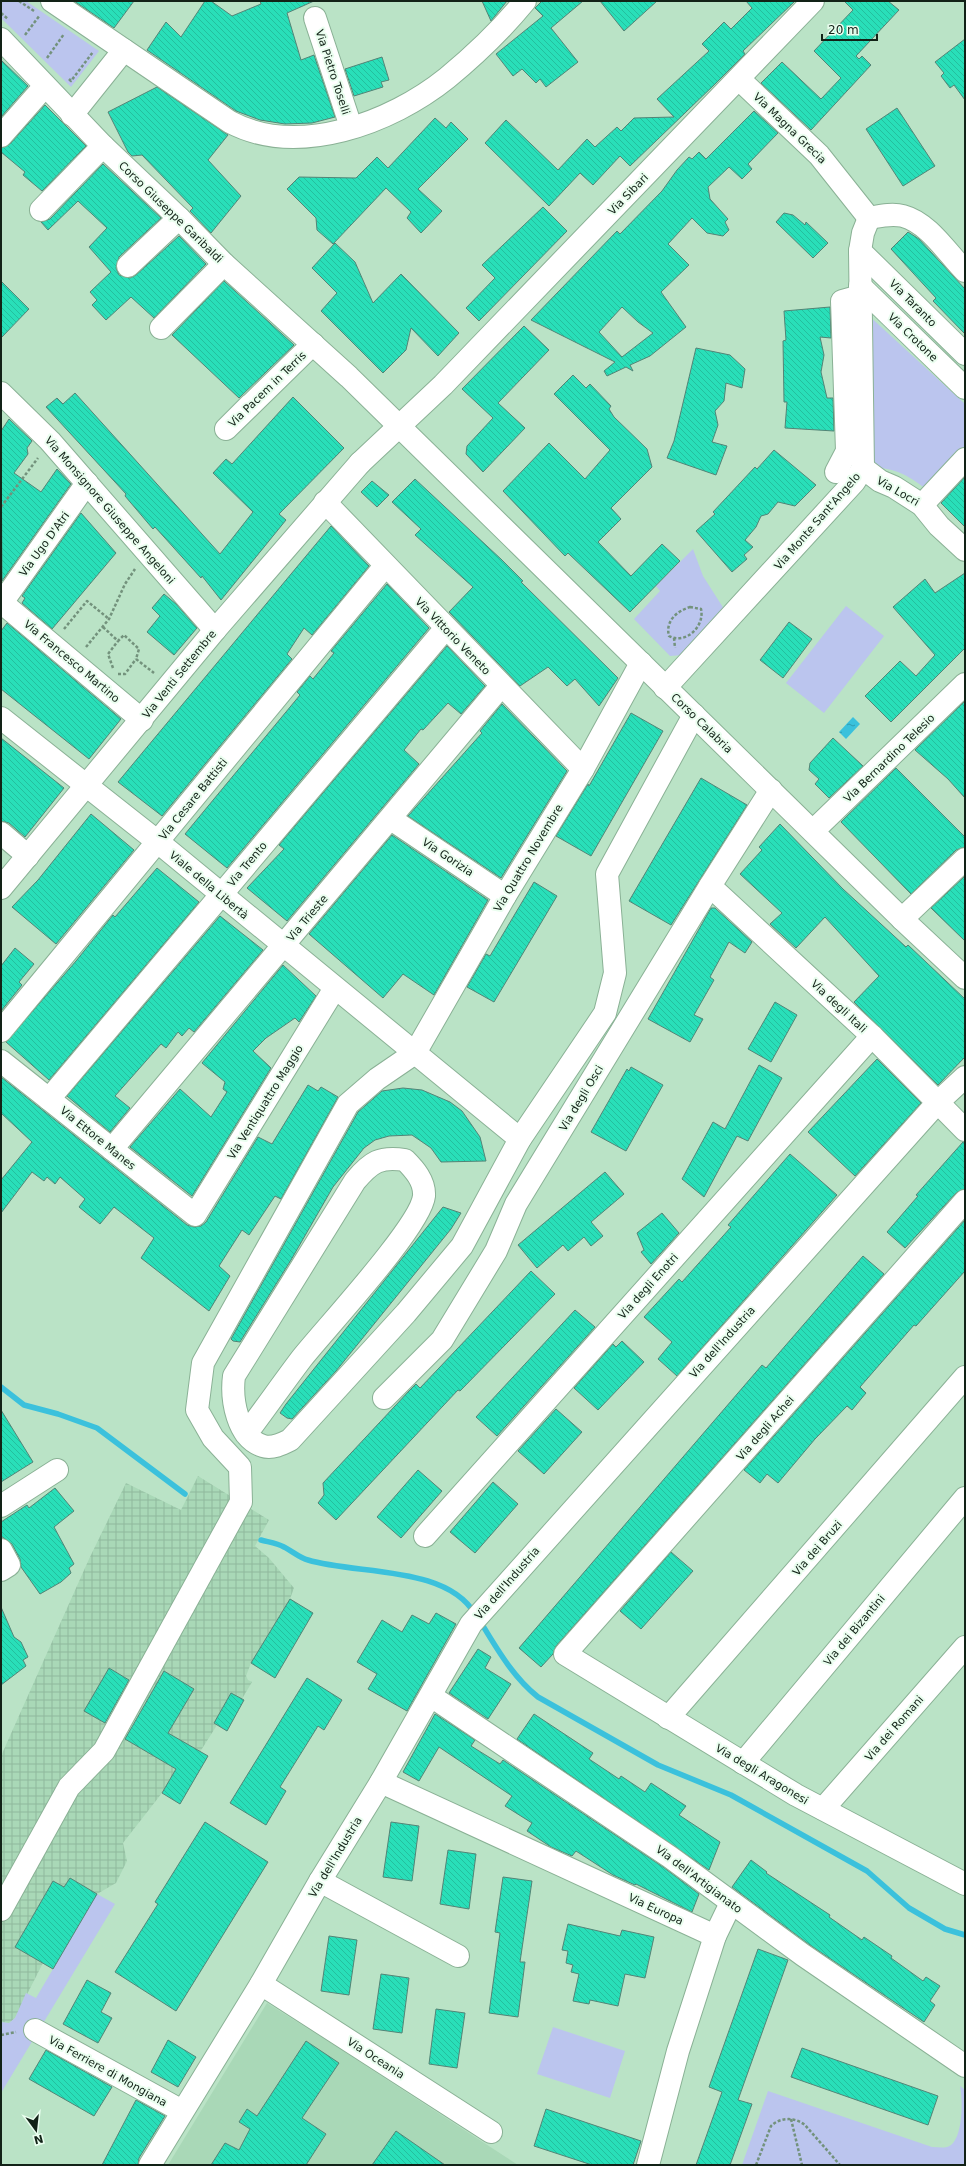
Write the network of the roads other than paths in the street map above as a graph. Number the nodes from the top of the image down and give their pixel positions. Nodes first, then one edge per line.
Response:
1 (813, 1) edge
2 (518, 4) edge
3 (46, 8) edge
4 (314, 18) dead end
5 (10, 31) edge
6 (124, 50) junction
7 (739, 79) junction
8 (45, 86) junction
9 (72, 115) junction
10 (351, 127) junction
11 (1, 136) edge
12 (103, 146) junction
13 (41, 210) dead end
14 (179, 218) junction
15 (869, 218) junction
16 (860, 251) junction
17 (224, 264) junction
18 (128, 266) dead end
19 (965, 271) edge
20 (860, 291) junction
21 (161, 328) dead end
22 (313, 344) junction
23 (965, 354) edge
24 (965, 388) edge
25 (3, 399) edge
26 (250, 404) dead end
27 (399, 426) junction
28 (964, 461) edge
29 (862, 468) junction
30 (836, 472) dead end
31 (88, 484) junction
32 (324, 502) junction
33 (922, 505) junction
34 (965, 550) edge
35 (385, 566) junction
36 (1, 603) edge
37 (445, 629) junction
38 (215, 630) junction
39 (641, 663) junction
40 (965, 684) edge
41 (502, 686) junction
42 (665, 688) junction
43 (694, 715) junction
44 (1, 718) edge
45 (142, 720) junction
46 (583, 769) junction
47 (87, 786) junction
48 (771, 790) junction
49 (391, 819) junction
50 (813, 831) junction
51 (1, 833) edge
52 (158, 842) junction
53 (28, 856) junction
54 (965, 860) edge
55 (710, 886) junction
56 (1, 888) edge
57 (221, 895) junction
58 (505, 896) junction
59 (902, 919) junction
60 (284, 947) junction
61 (965, 978) edge
62 (335, 988) junction
63 (1, 1031) edge
64 (872, 1036) junction
65 (415, 1053) junction
66 (1, 1061) edge
67 (965, 1077) edge
68 (49, 1099) junction
69 (938, 1102) junction
70 (965, 1130) edge
71 (520, 1139) junction
72 (112, 1149) junction
73 (965, 1201) edge
74 (195, 1215) joint
75 (965, 1377) edge
76 (384, 1398) dead end
77 (246, 1434) junction
78 (57, 1470) dead end
79 (965, 1498) edge
80 (1, 1506) edge
81 (425, 1536) dead end
82 (1, 1550) edge
83 (1, 1570) edge
84 (965, 1647) edge
85 (564, 1654) joint
86 (431, 1696) junction
87 (668, 1718) junction
88 (744, 1763) junction
89 (381, 1782) junction
90 (824, 1809) junction
91 (320, 1882) junction
92 (965, 1884) edge
93 (731, 1904) junction
94 (1, 1910) edge
95 (715, 1936) junction
96 (458, 1956) dead end
97 (261, 1984) junction
98 (34, 2030) dead end
99 (965, 2066) edge
100 (182, 2111) junction
101 (491, 2132) dead end
102 (150, 2165) edge
103 (648, 2165) edge

1 - 7 street, Via Sibari
2 - 10 street
3 - 6 street
4 - 10 street, Via Pietro Toselli
5 - 8 street, Corso Giuseppe Garibaldi
6 - 9 street
6 - 10 street
7 - 15 street, Via Magna Grecia
7 - 27 street, Via Sibari
8 - 9 street, Corso Giuseppe Garibaldi
8 - 11 street
9 - 12 street, Corso Giuseppe Garibaldi
12 - 13 street
12 - 14 street, Corso Giuseppe Garibaldi
14 - 17 street, Corso Giuseppe Garibaldi
14 - 18 street
15 - 16 street, Via Monte Sant'Angelo
15 - 19 street
16 - 20 street, Via Monte Sant'Angelo
16 - 23 street, Via Taranto
17 - 21 street
17 - 22 street, Corso Giuseppe Garibaldi
20 - 24 street, Via Crotone
20 - 29 street, Via Monte Sant'Angelo
20 - 30 street
22 - 26 street, Via Pacem in Terris
22 - 27 street, Corso Giuseppe Garibaldi
25 - 31 street, Via Monsignore Giuseppe Angeloni
27 - 32 street, Via Venti Settembre
27 - 39 street, Corso Calabria
28 - 33 street
29 - 33 street, Via Locri
29 - 42 street, Via Monte Sant'Angelo
31 - 36 street, Via Ugo D'Atri
31 - 38 street, Via Monsignore Giuseppe Angeloni
32 - 35 street, Via Vittorio Veneto
32 - 38 street, Via Venti Settembre
33 - 34 street, Via Locri
35 - 37 street, Via Vittorio Veneto
35 - 52 street, Via Cesare Battisti
36 - 45 street, Via Francesco Martino
37 - 41 street, Via Vittorio Veneto
37 - 57 street, Via Trento
38 - 45 street, Via Venti Settembre
39 - 42 street, Corso Calabria
39 - 46 street, Via Quattro Novembre
40 - 50 street, Via Bernardino Telesio
41 - 46 street, Via Vittorio Veneto
41 - 49 street, Via Trieste
42 - 43 street, Corso Calabria
43 - 48 street, Corso Calabria
43 - 71 street
44 - 47 street, Viale della Libertà
45 - 47 street, Via Venti Settembre
46 - 58 street, Via Quattro Novembre
47 - 52 street, Viale della Libertà
47 - 53 street, Via Venti Settembre
48 - 50 street, Corso Calabria
48 - 55 street, Via degli Osci
49 - 58 street, Via Gorizia
49 - 60 street, Via Trieste
50 - 59 street, Corso Calabria
51 - 53 street
52 - 57 street, Viale della Libertà
52 - 63 street, Via Cesare Battisti
53 - 56 street, Via Venti Settembre
54 - 59 street
55 - 64 street, Via degli Itali
55 - 76 street, Via degli Osci
57 - 60 street, Viale della Libertà
57 - 68 street, Via Trento
58 - 65 street, Via Quattro Novembre
59 - 61 street, Corso Calabria
60 - 62 street, Viale della Libertà
60 - 72 street, Via Trieste
62 - 65 street, Viale della Libertà
62 - 74 street, Via Ventiquattro Maggio
64 - 69 street, Via degli Itali
64 - 81 street, Via degli Enotri
65 - 71 street, Viale della Libertà
65 - 94 street
66 - 68 street, Via Ettore Manes
67 - 69 street, Via dell'Industria
68 - 72 street, Via Ettore Manes
69 - 70 street, Via degli Itali
69 - 86 street, Via dell'Industria
71 - 77 street
72 - 74 street, Via Ettore Manes
73 - 85 street, Via degli Achei
75 - 87 street, Via dei Bruzi
77 - 77 street
78 - 80 street
79 - 88 street, Via dei Bizantini
82 - 83 street
84 - 90 street, Via dei Romani
85 - 87 street, Via degli Aragonesi
86 - 89 street, Via dell'Industria
86 - 93 street, Via dell'Artigianato
87 - 88 street, Via degli Aragonesi
88 - 90 street, Via degli Aragonesi
89 - 91 street, Via dell'Industria
89 - 95 street, Via Europa
90 - 92 street, Via degli Aragonesi
91 - 96 street
91 - 97 street, Via dell'Industria
93 - 95 street
93 - 99 street, Via dell'Artigianato
95 - 103 street
97 - 100 street, Via dell'Industria
97 - 101 street, Via Oceania
98 - 100 street, Via Ferriere di Mongiana
100 - 102 street, Via dell'Industria

